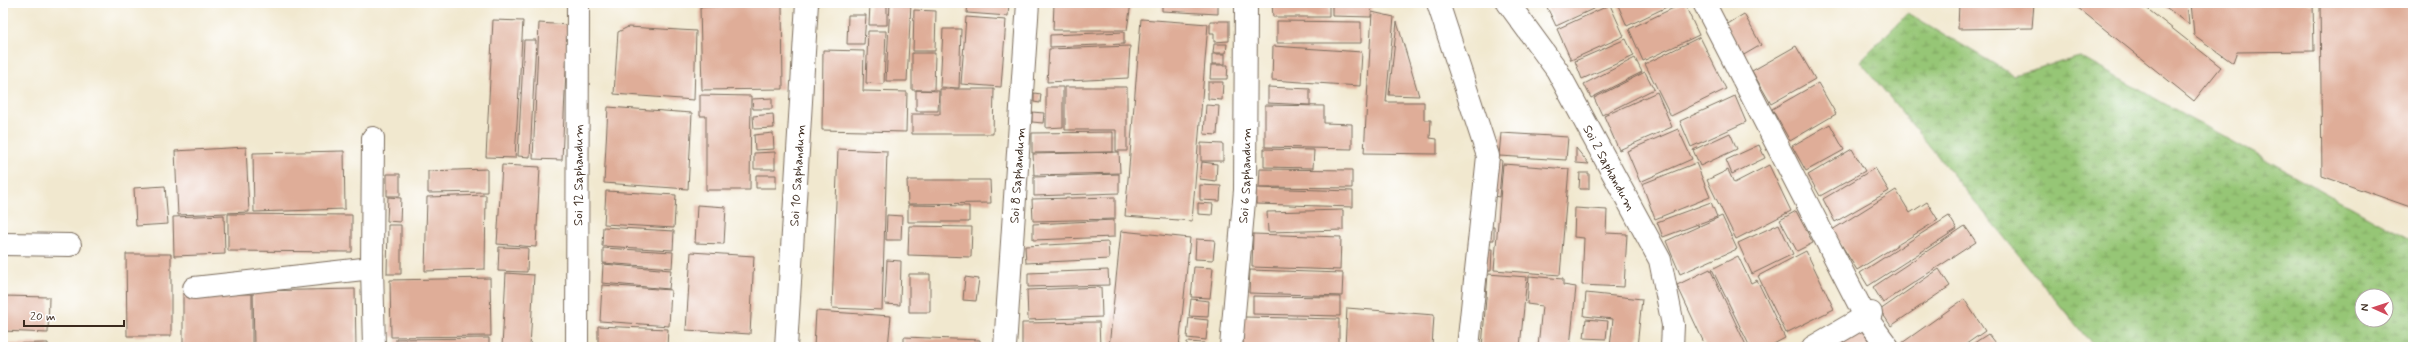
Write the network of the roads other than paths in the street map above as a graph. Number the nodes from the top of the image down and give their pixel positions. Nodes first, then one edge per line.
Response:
1 (578, 3) edge
2 (808, 3) edge
3 (1028, 3) edge
4 (1246, 3) edge
5 (1438, 3) edge
6 (1508, 3) edge
7 (1704, 3) edge
8 (373, 138) dead end
9 (3, 244) edge
10 (70, 245) dead end
11 (372, 268) junction
12 (194, 288) dead end
13 (1868, 314) junction
14 (374, 347) edge
15 (577, 347) edge
16 (786, 347) edge
17 (1005, 347) edge
18 (1231, 347) edge
19 (1468, 347) edge
20 (1672, 347) edge
21 (1813, 347) edge
22 (1888, 347) edge

1 - 15 street, Soi 12 Saphandum
2 - 16 street, Soi 10 Saphandum
3 - 17 street, Soi 8 Saphandum
4 - 18 street, Soi 6 Saphandum
5 - 19 street
6 - 20 street, Soi 2 Saphandum
7 - 13 street
8 - 11 street
9 - 10 street
11 - 12 street
11 - 14 street
13 - 21 street
13 - 22 street

